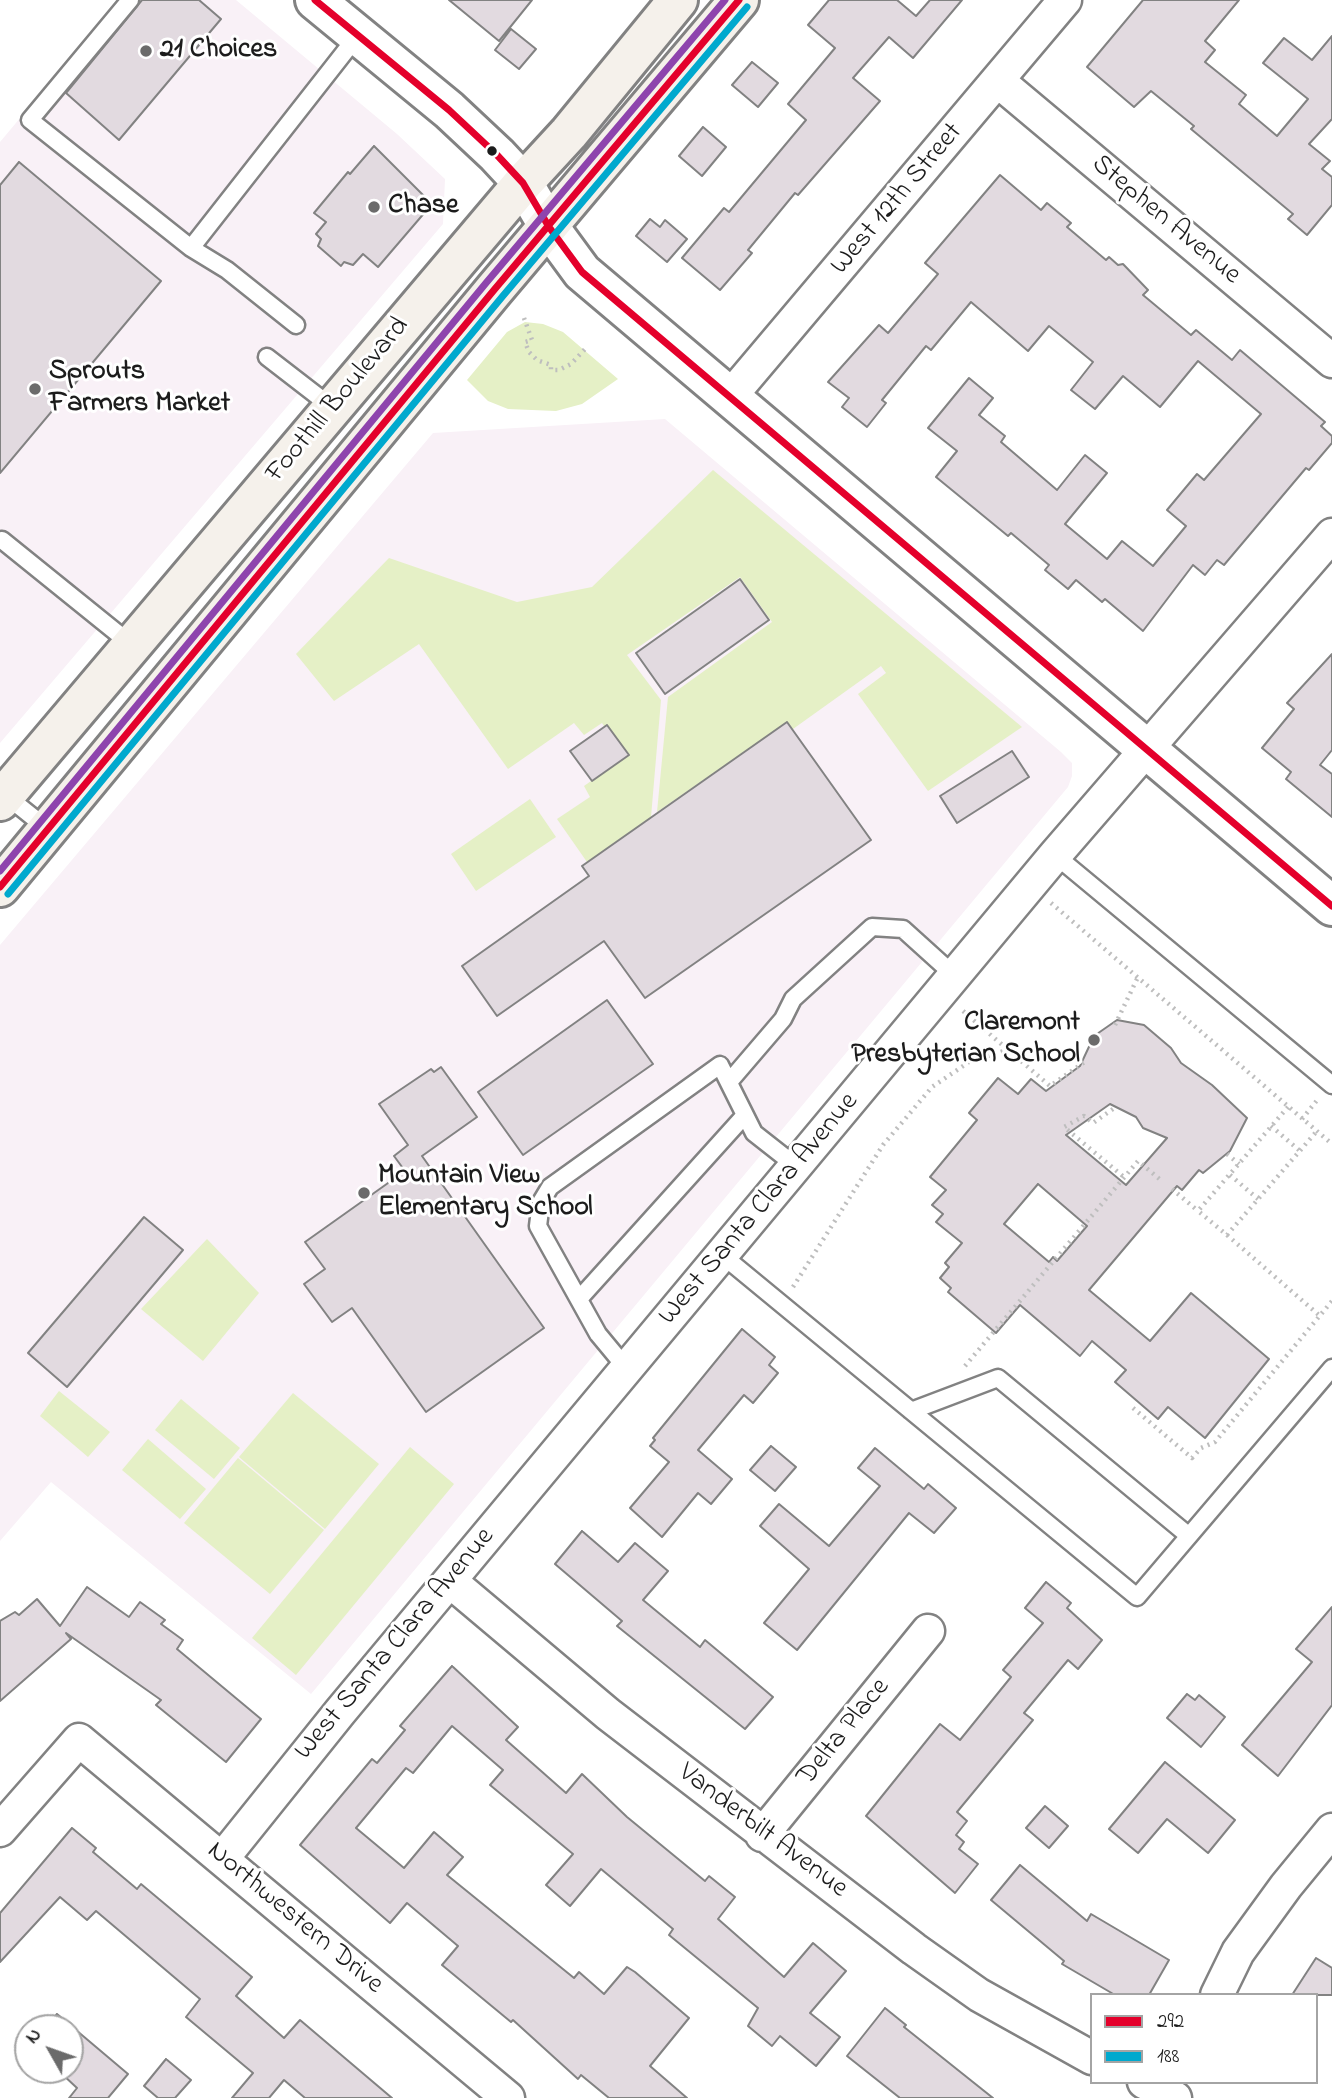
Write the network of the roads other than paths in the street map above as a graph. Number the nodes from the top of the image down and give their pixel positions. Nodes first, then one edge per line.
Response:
1 (130, 0) edge
2 (315, 0) edge
3 (678, 0) edge
4 (739, 0) edge
5 (1065, 0) edge
6 (358, 35) junction
7 (998, 81) junction
8 (523, 183) junction
9 (549, 227) junction
10 (191, 248) junction
11 (296, 325) dead end
12 (267, 357) dead end
13 (1332, 361) edge
14 (729, 398) junction
15 (333, 408) junction
16 (1332, 535) edge
17 (2, 540) edge
18 (132, 645) junction
19 (1147, 749) junction
20 (2, 796) edge
21 (49, 830) junction
22 (1055, 855) junction
23 (0, 887) edge
24 (1332, 906) edge
25 (955, 976) junction
26 (729, 1082) junction
27 (1332, 1085) edge
28 (745, 1115) junction
29 (796, 1166) junction
30 (722, 1255) junction
31 (579, 1299) junction
32 (1332, 1368) edge
33 (627, 1369) junction
34 (911, 1411) junction
35 (1189, 1536) junction
36 (450, 1581) junction
37 (928, 1631) dead end
38 (0, 1830) edge
39 (1332, 1830) edge
40 (762, 1835) junction
41 (222, 1859) junction
42 (1218, 1993) edge
43 (1090, 2057) edge
44 (508, 2098) edge

1 - 10 lane
2 - 6 main road
3 - 8 main road, Foothill Boulevard
4 - 9 main road, Foothill Boulevard
5 - 7 street, West 12th Street
6 - 8 main road
6 - 10 lane
7 - 13 street, Stephen Avenue
7 - 14 street, West 12th Street
8 - 9 main road
8 - 15 main road, Foothill Boulevard
9 - 14 main road
9 - 21 main road, Foothill Boulevard
10 - 11 lane
12 - 15 lane
14 - 19 main road
15 - 18 main road, Foothill Boulevard
16 - 19 street, West Santa Clara Avenue
17 - 18 lane
18 - 20 main road, Foothill Boulevard
19 - 22 street, West Santa Clara Avenue
19 - 24 main road
20 - 21 lane
21 - 23 main road, Foothill Boulevard
22 - 25 street, West Santa Clara Avenue
22 - 27 lane
25 - 26 lane
25 - 29 street, West Santa Clara Avenue
26 - 28 lane
26 - 31 lane
28 - 29 lane
28 - 31 lane
29 - 30 street, West Santa Clara Avenue
30 - 33 street, West Santa Clara Avenue
30 - 34 lane
31 - 33 lane
32 - 35 lane
33 - 36 street, West Santa Clara Avenue
34 - 35 lane
34 - 35 lane
36 - 40 street, Vanderbilt Avenue
36 - 41 street, West Santa Clara Avenue
37 - 40 street, Delta Place
38 - 41 street, Northwestern Drive
39 - 42 street
40 - 43 street, Vanderbilt Avenue
41 - 44 street, Northwestern Drive

